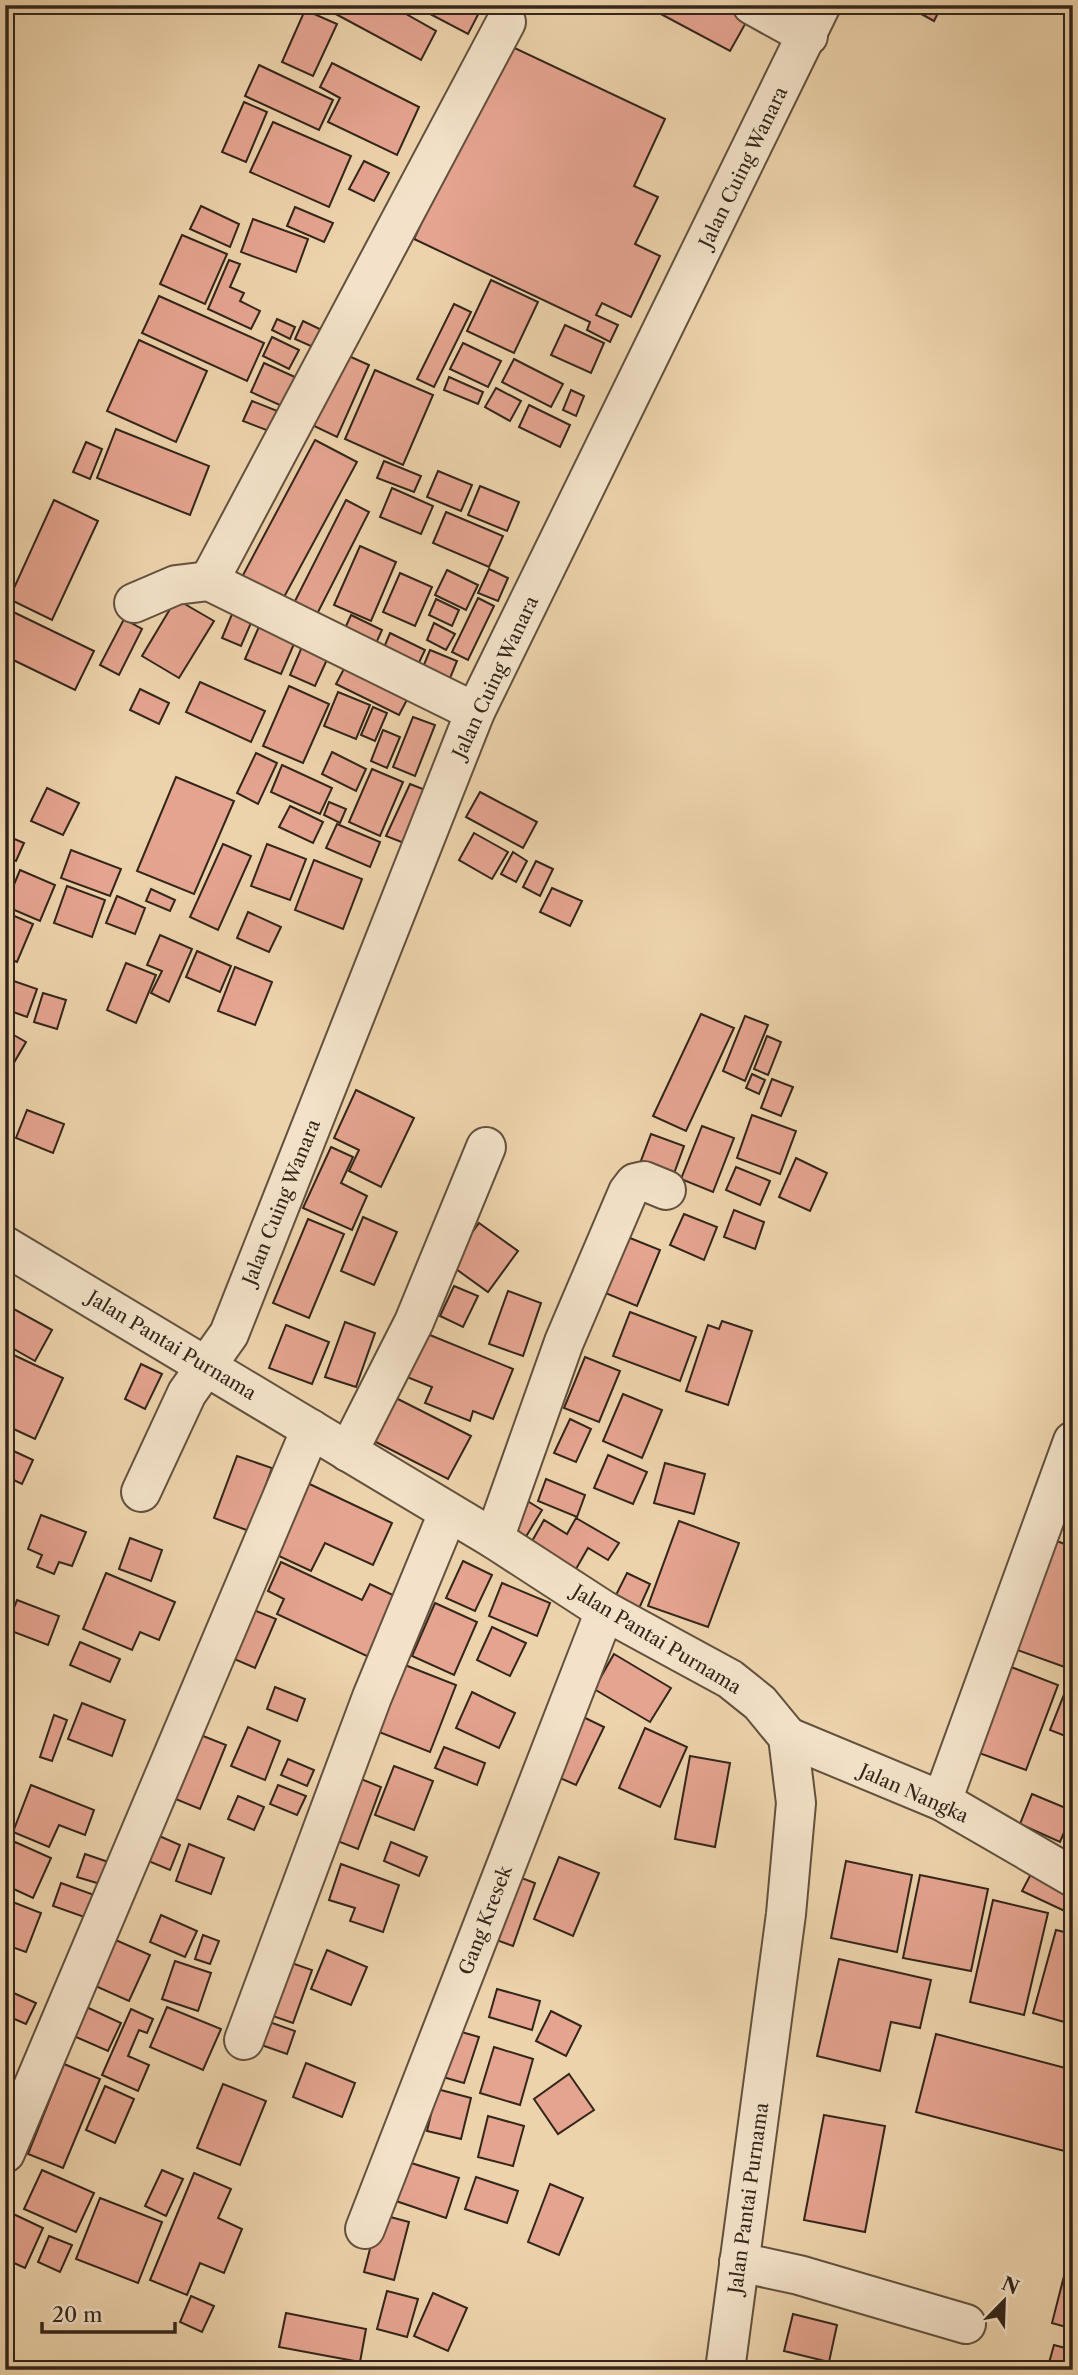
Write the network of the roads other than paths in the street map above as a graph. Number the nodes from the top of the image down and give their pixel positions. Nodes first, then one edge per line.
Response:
1 (752, 5) edge
2 (815, 21) edge
3 (506, 22) dead end
4 (209, 581) junction
5 (134, 603) dead end
6 (475, 712) junction
7 (486, 1147) dead end
8 (666, 1190) dead end
9 (5, 1246) edge
10 (207, 1365) junction
11 (311, 1429) junction
12 (1073, 1441) edge
13 (348, 1452) junction
14 (141, 1492) dead end
15 (449, 1513) junction
16 (494, 1539) junction
17 (605, 1612) junction
18 (788, 1737) junction
19 (942, 1801) junction
20 (1073, 1877) edge
21 (244, 2040) dead end
22 (5, 2153) edge
23 (365, 2229) dead end
24 (739, 2262) junction
25 (966, 2324) dead end
26 (725, 2370) edge

1 - 2 street
2 - 6 street, Jalan Cuing Wanara
3 - 4 street
4 - 5 street
4 - 6 street
6 - 10 street, Jalan Cuing Wanara
7 - 13 street
8 - 16 street
9 - 10 street, Jalan Pantai Purnama
10 - 11 street, Jalan Pantai Purnama
10 - 14 street, Jalan Cuing Wanara
11 - 13 street, Jalan Pantai Purnama
11 - 22 street
12 - 19 street
13 - 15 street, Jalan Pantai Purnama
15 - 16 street, Jalan Pantai Purnama
15 - 21 street
16 - 17 street, Jalan Pantai Purnama
17 - 18 street, Jalan Pantai Purnama
17 - 23 street, Gang Kresek
18 - 19 street, Jalan Nangka
18 - 24 street, Jalan Pantai Purnama
19 - 20 street, Jalan Nangka
24 - 25 street
24 - 26 street, Jalan Pantai Purnama

